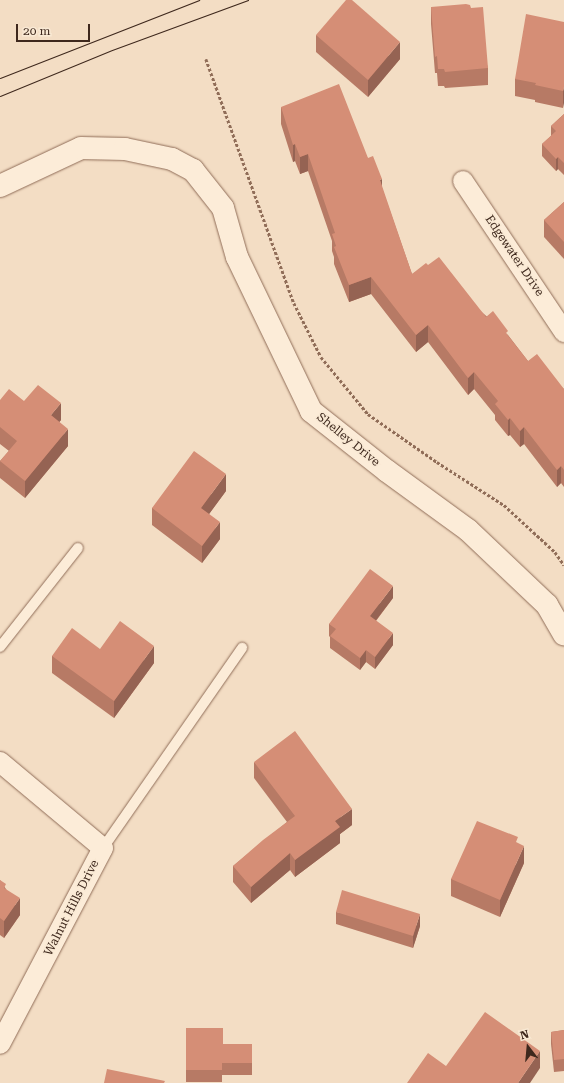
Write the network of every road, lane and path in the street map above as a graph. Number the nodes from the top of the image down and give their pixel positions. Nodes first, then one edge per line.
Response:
1 (206, 59) dead end
2 (463, 181) dead end
3 (0, 186) edge
4 (564, 332) edge
5 (78, 548) dead end
6 (564, 565) edge
7 (564, 634) edge
8 (0, 647) edge
9 (242, 648) dead end
10 (0, 762) edge
11 (103, 848) junction
12 (0, 1044) edge

1 - 6 path
2 - 4 street, Edgewater Drive
3 - 7 street, Shelley Drive
5 - 8 lane
9 - 11 lane
10 - 11 street, Walnut Hills Drive
11 - 12 street, Walnut Hills Drive

